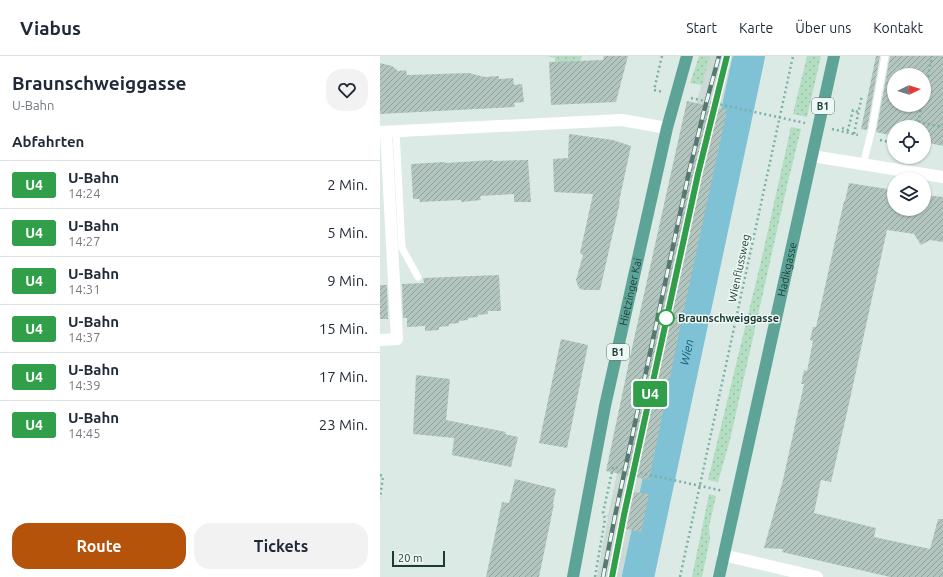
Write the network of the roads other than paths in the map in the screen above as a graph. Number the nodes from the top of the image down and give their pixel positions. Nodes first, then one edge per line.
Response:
1 (687, 56) edge
2 (834, 56) edge
3 (885, 56) edge
4 (668, 128) junction
5 (388, 132) edge
6 (812, 156) junction
7 (863, 165) junction
8 (943, 177) edge
9 (418, 277) dead end
10 (380, 340) edge
11 (723, 556) junction
12 (573, 577) edge
13 (718, 577) edge
14 (816, 577) edge

1 - 4 main road, Hietzinger Kai / B1
2 - 6 main road, Hadikgasse / B1
3 - 7 lane
4 - 5 street
4 - 12 main road, Hietzinger Kai / B1
5 - 9 lane
5 - 10 street
6 - 7 street
6 - 11 main road, Hadikgasse / B1
7 - 8 street
11 - 13 main road, Hadikgasse / B1
11 - 14 street

